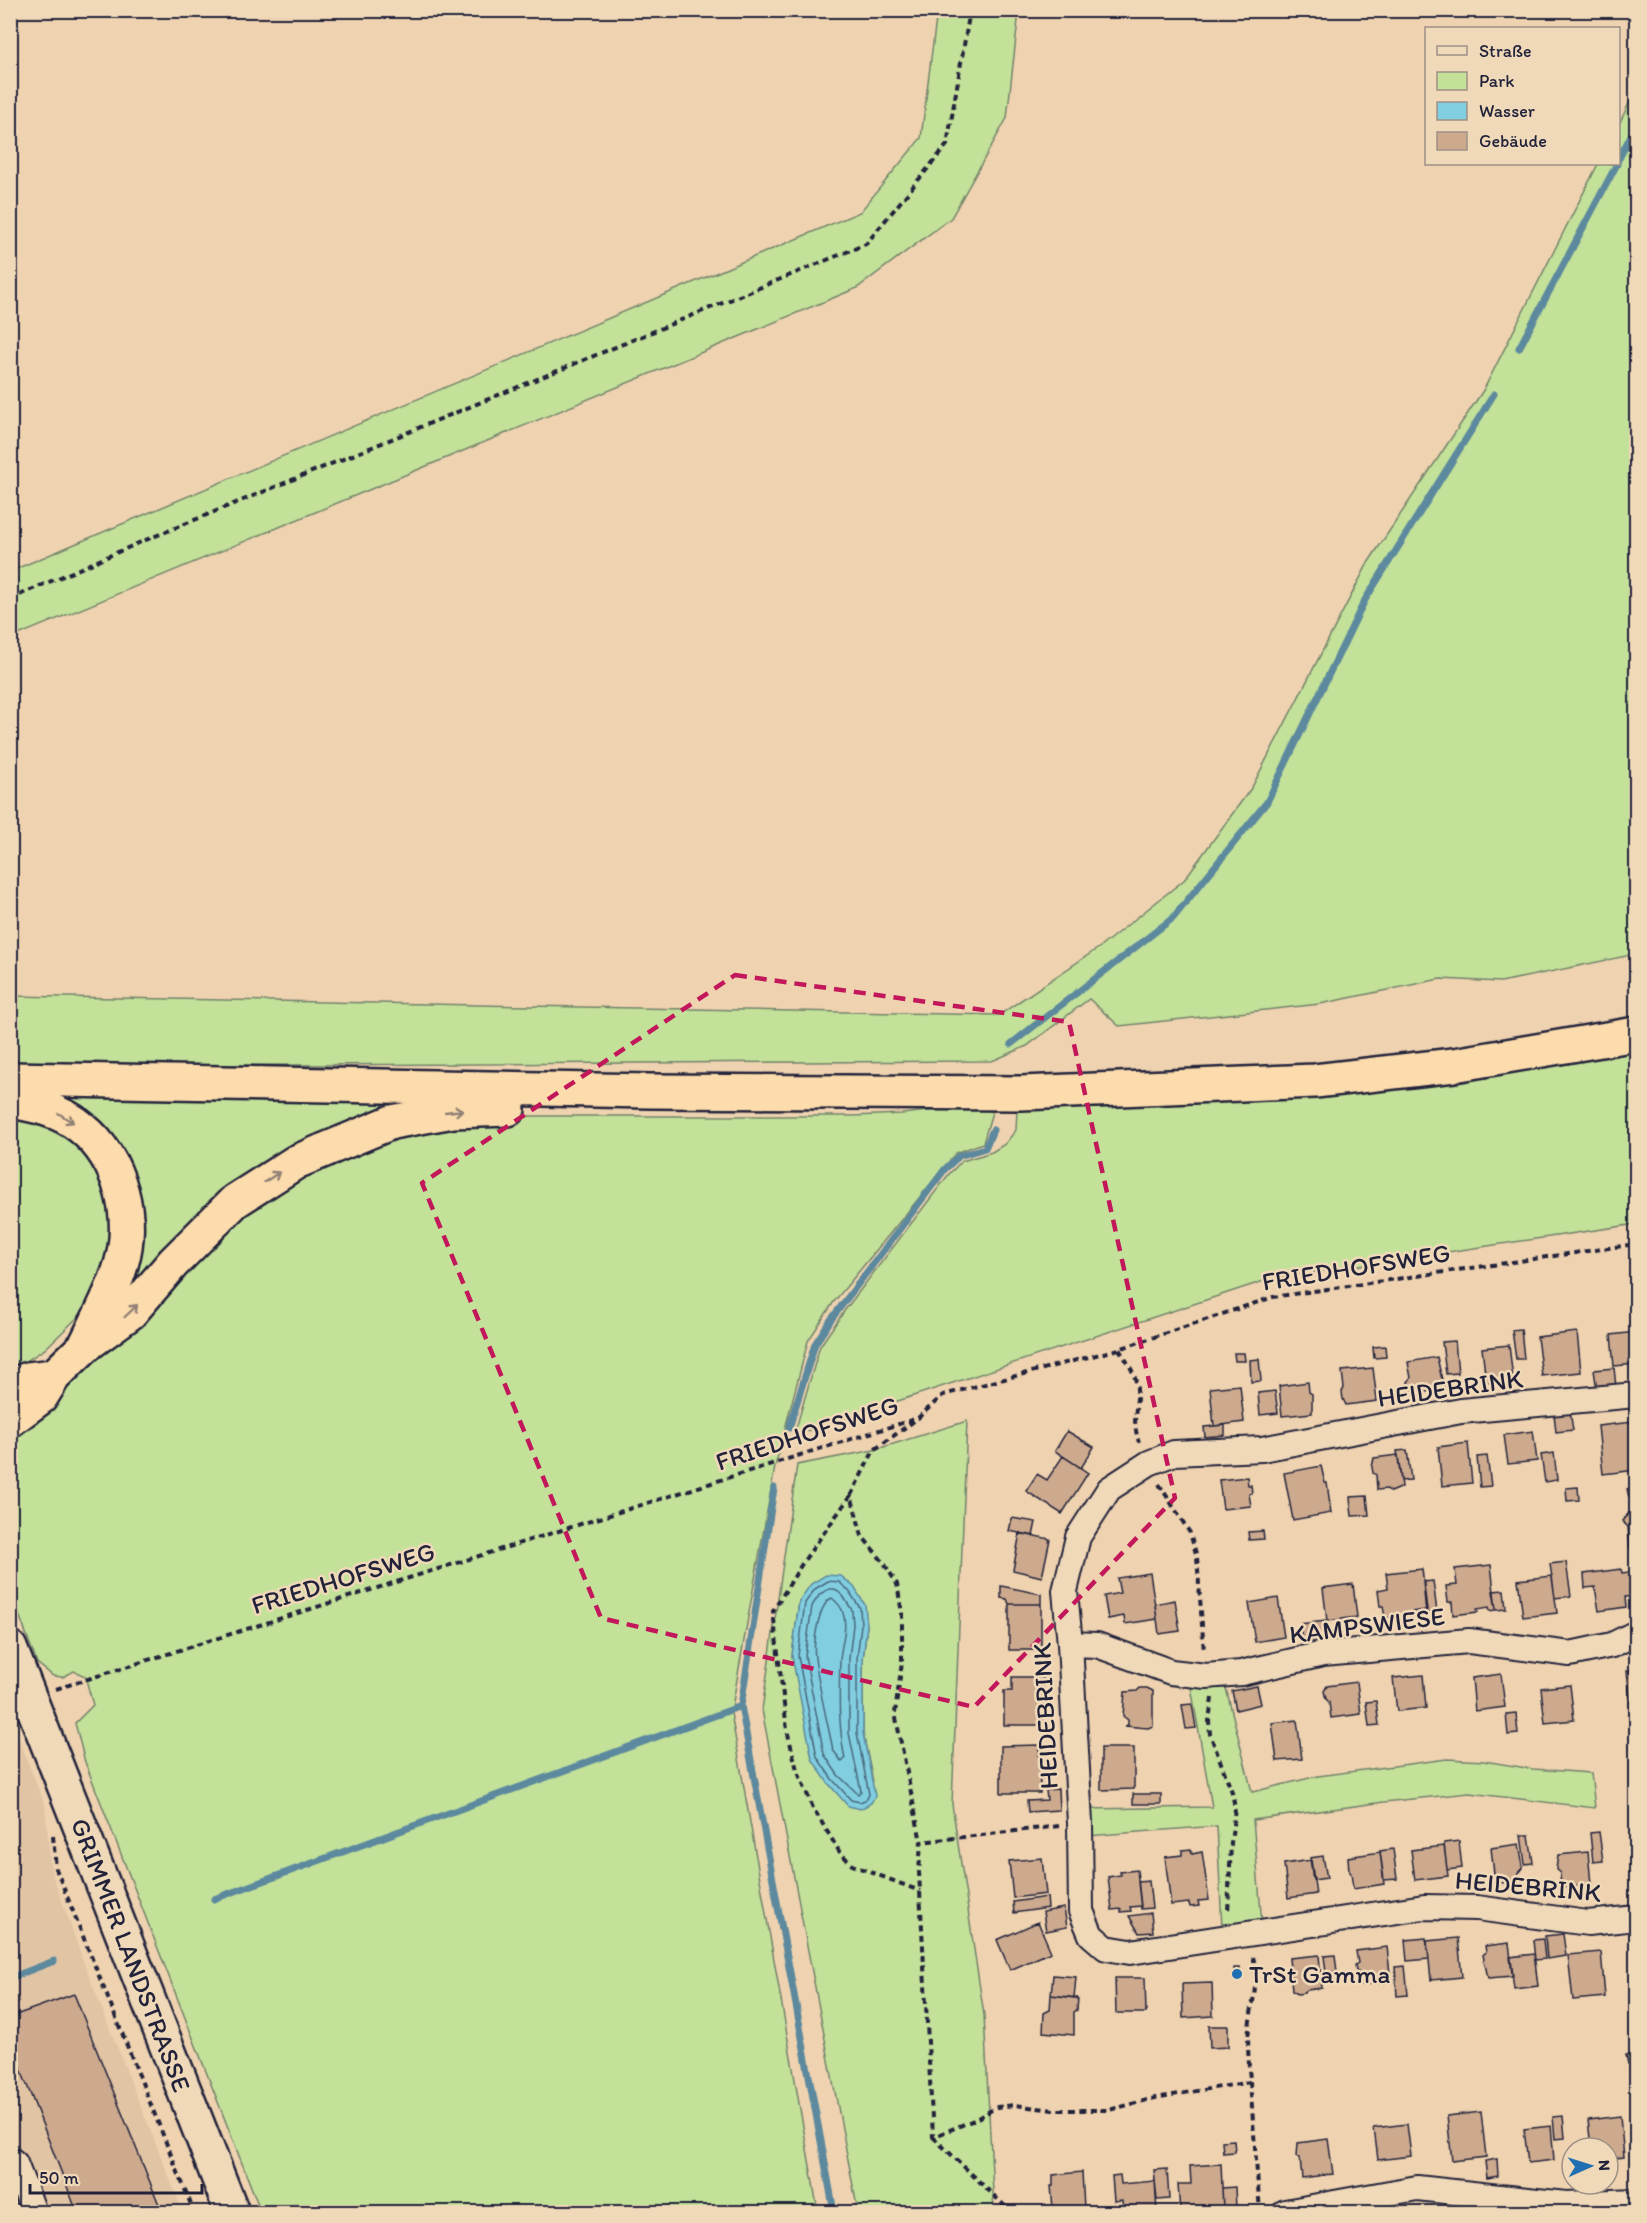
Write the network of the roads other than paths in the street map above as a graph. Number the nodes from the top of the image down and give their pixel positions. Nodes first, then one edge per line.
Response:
1 (1636, 1034) edge
2 (10, 1079) edge
3 (650, 1091) junction
4 (10, 1101) edge
5 (85, 1346) junction
6 (54, 1376) junction
7 (10, 1387) edge
8 (1636, 1395) edge
9 (10, 1420) edge
10 (1636, 1633) edge
11 (1070, 1644) junction
12 (10, 1648) edge
13 (1636, 1918) edge
14 (10, 2159) edge
15 (1636, 2201) edge
16 (34, 2212) edge
17 (232, 2212) edge
18 (1285, 2212) edge

1 - 3 highway
2 - 3 highway
5 -> 3 highway
4 -> 5 highway
5 - 6 highway
6 - 7 highway
6 - 9 highway
8 - 11 street, HEIDEBRINK
10 - 11 street, KAMPSWIESE
11 - 13 street, HEIDEBRINK
12 - 17 main road, GRIMMER LANDSTRASSE
14 - 16 street
15 - 18 street

